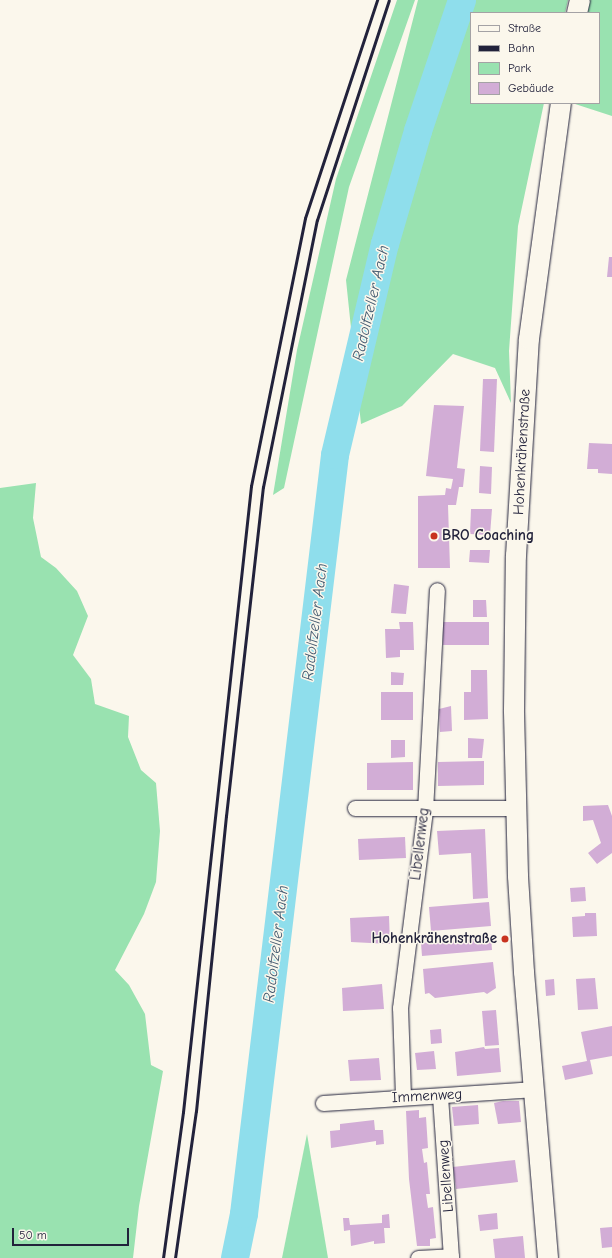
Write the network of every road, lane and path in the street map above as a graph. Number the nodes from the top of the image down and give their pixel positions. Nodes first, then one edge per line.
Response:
1 (580, 0) edge
2 (577, 12) edge
3 (561, 104) edge
4 (437, 590) dead end
5 (355, 808) dead end
6 (516, 808) junction
7 (425, 810) junction
8 (532, 1089) junction
9 (440, 1096) junction
10 (403, 1097) junction
11 (323, 1103) dead end
12 (451, 1257) edge
13 (418, 1258) edge
14 (548, 1258) edge

1 - 2 main road
3 - 6 main road, Hohenkrähenstraße
4 - 7 street, Libellenweg
5 - 7 street
6 - 7 street
6 - 8 main road, Hohenkrähenstraße
7 - 10 street, Libellenweg
8 - 9 street, Immenweg
8 - 14 main road, Hohenkrähenstraße
9 - 10 street, Immenweg
9 - 12 street, Libellenweg
10 - 11 street, Immenweg
12 - 13 street, Libellenweg

